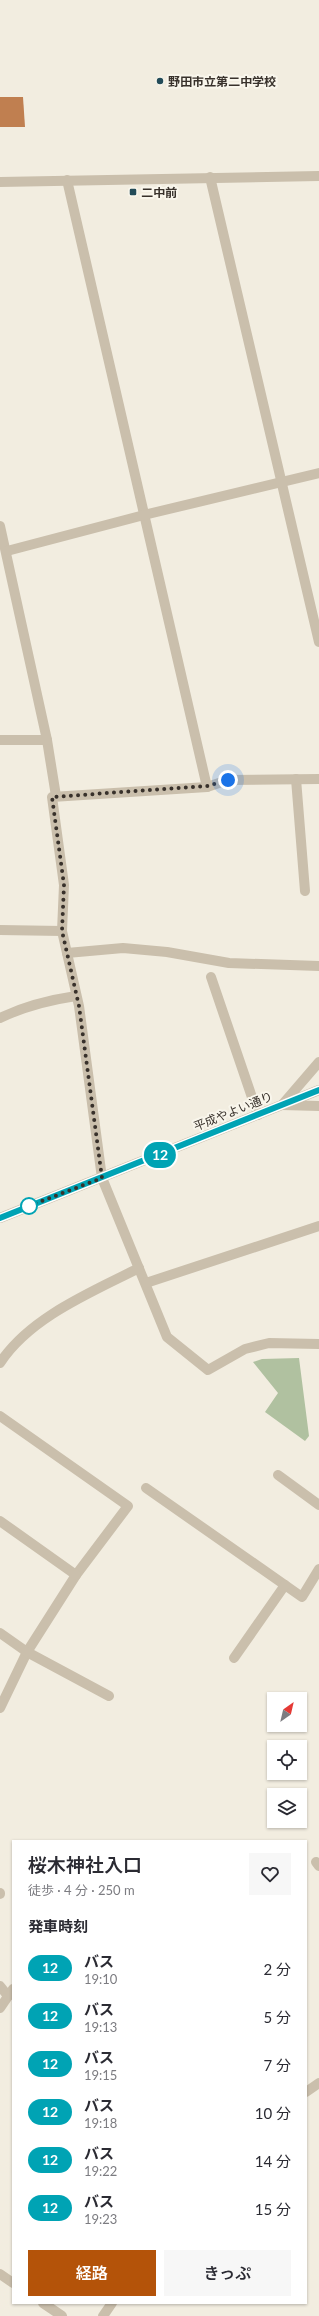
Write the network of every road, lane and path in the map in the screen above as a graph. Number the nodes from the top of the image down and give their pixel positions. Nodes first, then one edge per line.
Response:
1 (210, 176) junction
2 (319, 176) edge
3 (67, 180) junction
4 (0, 182) edge
5 (319, 473) edge
6 (282, 481) junction
7 (144, 515) junction
8 (0, 526) edge
9 (7, 551) junction
10 (319, 642) edge
11 (0, 740) edge
12 (47, 740) junction
13 (296, 779) junction
14 (319, 779) edge
15 (207, 786) junction
16 (56, 796) junction
17 (305, 891) dead end
18 (0, 930) edge
19 (62, 931) junction
20 (67, 953) junction
21 (319, 966) edge
22 (211, 978) dead end
23 (76, 996) junction
24 (0, 1018) edge
25 (319, 1062) edge
26 (319, 1090) edge
27 (282, 1105) junction
28 (319, 1106) edge
29 (258, 1115) junction
30 (102, 1178) junction
31 (0, 1218) edge
32 (319, 1226) edge
33 (139, 1268) junction
34 (146, 1283) junction
35 (319, 1344) edge
36 (0, 1363) edge
37 (0, 1416) edge
38 (278, 1475) dead end
39 (146, 1488) dead end
40 (319, 1504) edge
41 (0, 1521) edge
42 (319, 1569) edge
43 (76, 1575) junction
44 (286, 1585) junction
45 (0, 1633) edge
46 (27, 1652) junction
47 (234, 1658) dead end
48 (109, 1696) dead end
49 (0, 1708) edge
50 (0, 1986) edge
51 (10, 1992) edge
52 (0, 2008) edge
53 (0, 2274) edge
54 (12, 2282) edge
55 (44, 2304) edge
56 (111, 2304) edge
57 (62, 2316) edge
58 (103, 2316) edge

1 - 2 street
1 - 3 street
1 - 6 street
3 - 4 street
3 - 7 street
5 - 6 street
6 - 7 street
6 - 10 street
7 - 9 street
7 - 15 street
8 - 9 street
9 - 12 street
11 - 12 street
12 - 16 street
13 - 14 street
13 - 15 street
13 - 17 street
15 - 16 street
16 - 19 street
18 - 19 street
19 - 20 street
20 - 21 street
20 - 23 street
22 - 29 street
23 - 24 street
23 - 30 street
25 - 27 street
26 - 27 street, 平成やよい通り
27 - 28 street
27 - 29 street, 平成やよい通り
29 - 30 street, 平成やよい通り
30 - 31 street, 平成やよい通り
30 - 33 street
32 - 34 street
33 - 34 street
33 - 36 street
34 - 35 street
37 - 43 street
38 - 40 street
39 - 44 street
41 - 43 street
42 - 44 street
43 - 46 street
44 - 47 street
45 - 46 street
46 - 48 street
46 - 49 street
50 - 51 street
51 - 52 street
53 - 54 street
55 - 57 street
56 - 58 street

